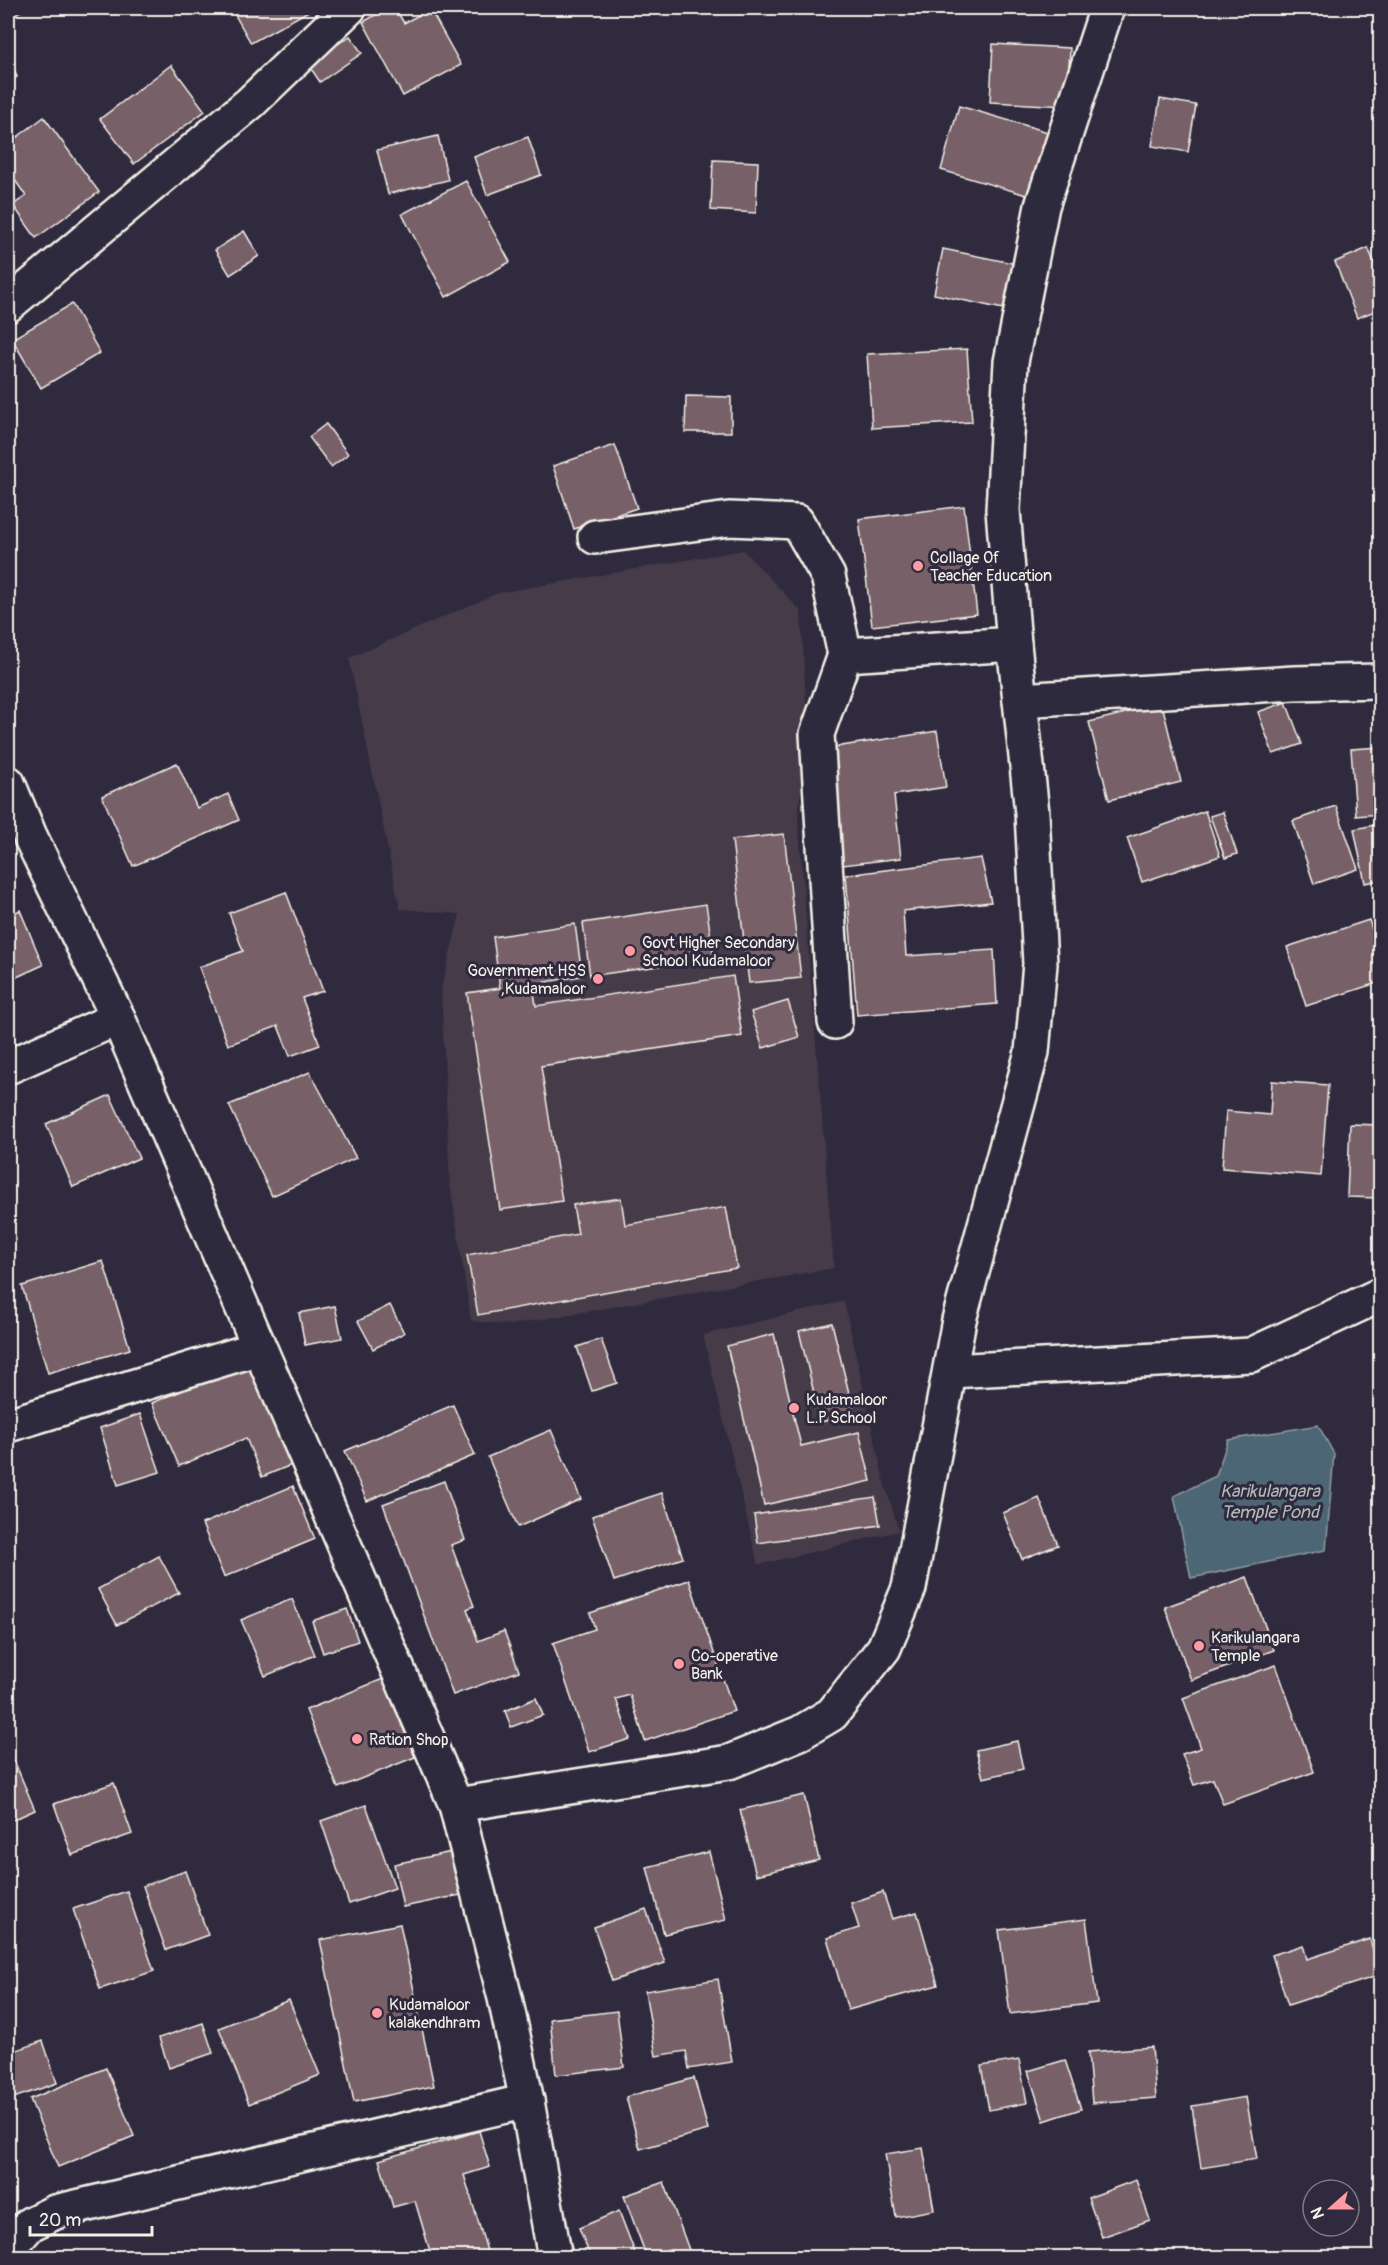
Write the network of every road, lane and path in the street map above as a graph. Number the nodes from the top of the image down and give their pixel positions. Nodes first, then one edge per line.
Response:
1 (349, 8) edge
2 (1107, 8) edge
3 (8, 305) edge
4 (595, 537) dead end
5 (1014, 644) junction
6 (845, 655) junction
7 (1380, 681) edge
8 (1020, 700) junction
9 (8, 783) edge
10 (118, 1018) junction
11 (835, 1022) dead end
12 (8, 1067) edge
13 (1380, 1295) edge
14 (260, 1348) junction
15 (950, 1371) junction
16 (8, 1425) edge
17 (456, 1805) junction
18 (527, 2101) junction
19 (8, 2248) edge
20 (555, 2258) edge

1 - 3 street
2 - 5 street
4 - 6 street
5 - 6 street
5 - 8 street
6 - 11 street
7 - 8 street
8 - 15 street
9 - 10 street
10 - 12 street
10 - 14 street
13 - 15 street
14 - 16 street
14 - 17 street
15 - 17 street
17 - 18 street
18 - 19 street
18 - 20 street

